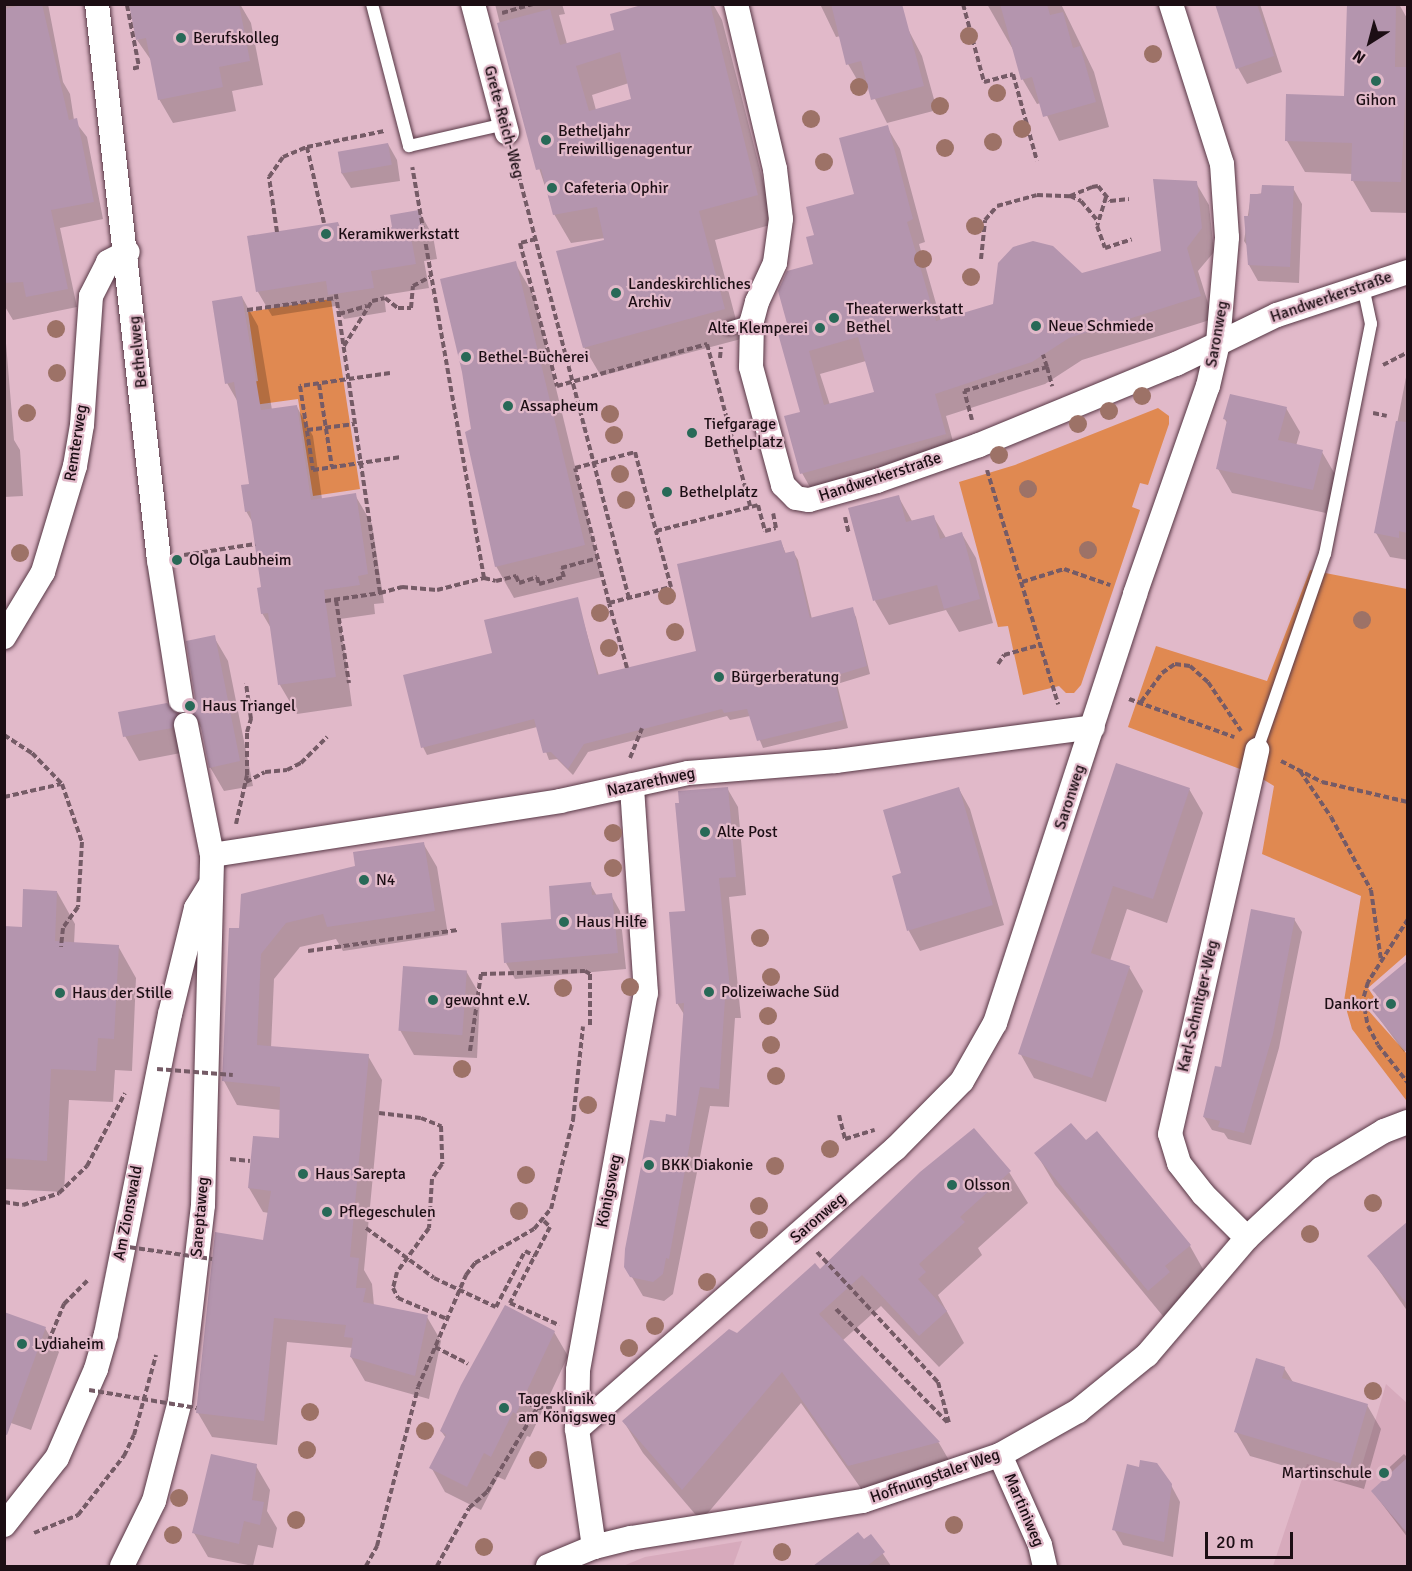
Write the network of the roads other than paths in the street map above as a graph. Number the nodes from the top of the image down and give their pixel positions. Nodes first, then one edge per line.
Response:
1 (97, 4) edge
2 (372, 4) edge
3 (473, 4) edge
4 (736, 4) edge
5 (1171, 4) edge
6 (506, 128) joint
7 (128, 252) junction
8 (1407, 272) edge
9 (1363, 285) junction
10 (1218, 343) junction
11 (4, 637) edge
12 (182, 700) dead end
13 (186, 725) dead end
14 (1093, 727) junction
15 (1257, 750) joint
16 (632, 785) junction
17 (218, 854) junction
18 (212, 884) junction
19 (1407, 1122) edge
20 (1247, 1238) junction
21 (576, 1419) junction
22 (1000, 1455) junction
23 (4, 1525) edge
24 (594, 1547) junction
25 (122, 1566) edge
26 (548, 1566) edge
27 (1045, 1566) edge

1 - 7 street, Bethelweg
2 - 6 lane
3 - 6 street, Grete-Reich-Weg
4 - 10 street, Handwerkerstraße
5 - 10 street, Saronweg
7 - 11 street, Remterweg
7 - 12 street, Bethelweg
8 - 9 street, Handwerkerstraße
9 - 10 street, Handwerkerstraße
9 - 15 lane
10 - 14 street, Saronweg
13 - 17 street
14 - 16 street, Nazarethweg
14 - 21 street, Saronweg
15 - 20 street, Karl-Schnitger-Weg
16 - 17 street, Nazarethweg
16 - 21 street, Königsweg
17 - 18 street, Sareptaweg
18 - 23 street, Am Zionswald
18 - 25 street, Sareptaweg
19 - 20 street, Hoffnungstaler Weg
20 - 22 street, Hoffnungstaler Weg
21 - 24 street, Königsweg
22 - 24 street, Hoffnungstaler Weg
22 - 27 street, Martiniweg
24 - 26 street

